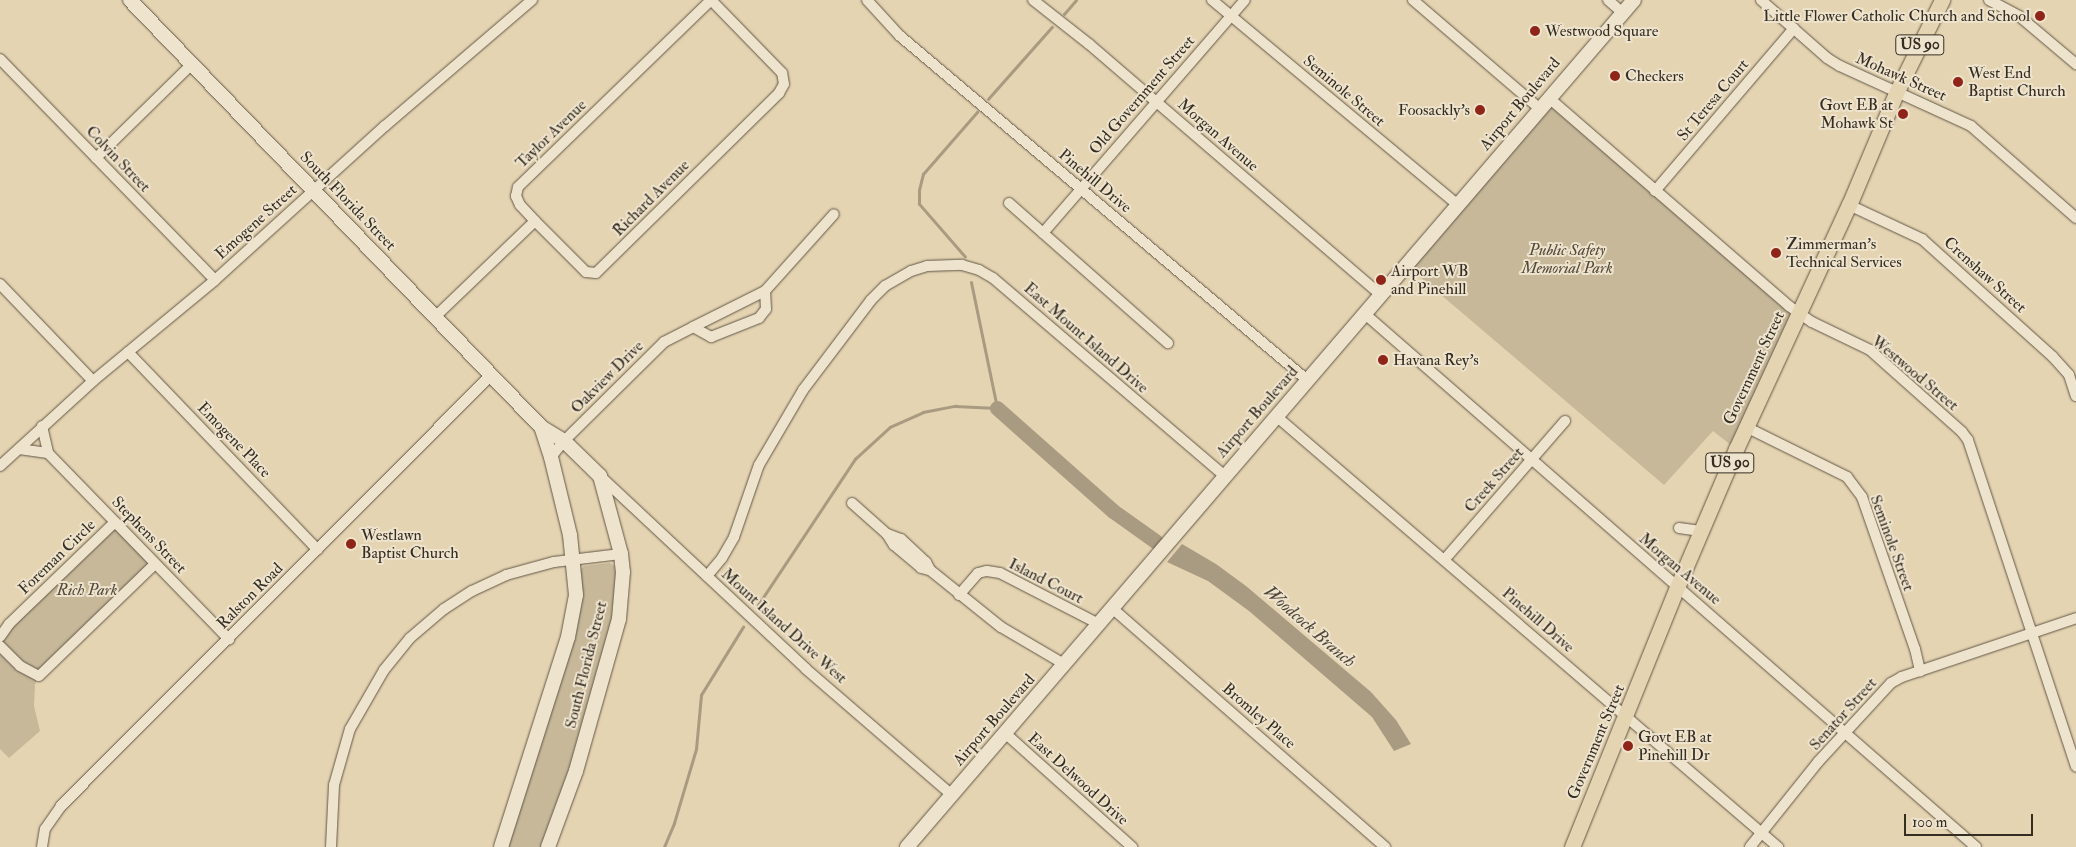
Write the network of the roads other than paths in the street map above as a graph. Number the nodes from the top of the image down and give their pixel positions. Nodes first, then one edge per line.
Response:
1 (130, 0) edge
2 (532, 0) edge
3 (711, 0) edge
4 (867, 0) edge
5 (1033, 0) edge
6 (1212, 0) edge
7 (1245, 0) edge
8 (1413, 0) edge
9 (1608, 0) edge
10 (1634, 0) edge
11 (1761, 0) edge
12 (1942, 0) edge
13 (1989, 0) edge
14 (1623, 13) junction
15 (1231, 16) junction
16 (1794, 28) junction
17 (0, 59) edge
18 (192, 64) junction
19 (2076, 64) edge
20 (1897, 91) junction
21 (1156, 102) junction
22 (1544, 104) junction
23 (96, 158) junction
24 (1080, 188) junction
25 (314, 190) junction
26 (1655, 191) junction
27 (1009, 203) dead end
28 (1458, 205) junction
29 (1849, 205) junction
30 (834, 214) dead end
31 (2076, 218) edge
32 (534, 220) junction
33 (1043, 233) junction
34 (215, 280) junction
35 (0, 284) edge
36 (766, 291) junction
37 (1381, 295) junction
38 (1799, 313) junction
39 (1365, 314) junction
40 (436, 316) junction
41 (693, 327) junction
42 (1168, 343) dead end
43 (128, 352) junction
44 (492, 374) junction
45 (93, 380) junction
46 (1307, 380) junction
47 (2076, 396) edge
48 (1276, 416) junction
49 (1566, 421) dead end
50 (42, 426) junction
51 (541, 427) junction
52 (1746, 427) junction
53 (564, 442) junction
54 (19, 449) junction
55 (48, 453) junction
56 (551, 458) junction
57 (1531, 461) junction
58 (0, 466) edge
59 (600, 476) junction
60 (1225, 476) junction
61 (852, 503) dead end
62 (116, 522) junction
63 (1679, 528) dead end
64 (1700, 531) junction
65 (318, 550) junction
66 (621, 554) junction
67 (574, 559) junction
68 (1445, 559) junction
69 (155, 564) junction
70 (707, 576) junction
71 (1678, 585) junction
72 (959, 595) junction
73 (1112, 608) junction
74 (2076, 618) edge
75 (1099, 624) junction
76 (2032, 633) junction
77 (0, 637) edge
78 (228, 638) junction
79 (0, 646) edge
80 (1064, 664) junction
81 (1920, 671) junction
82 (1626, 717) junction
83 (1845, 733) junction
84 (1004, 734) junction
85 (2076, 767) edge
86 (952, 794) junction
87 (1762, 832) junction
88 (1573, 843) edge
89 (42, 847) edge
90 (331, 847) edge
91 (501, 847) edge
92 (548, 847) edge
93 (907, 847) edge
94 (1132, 847) edge
95 (1385, 847) edge
96 (1750, 847) edge
97 (1778, 847) edge
98 (1976, 847) edge

1 - 18 street, South Florida Street
2 - 25 street, Emogene Street
3 - 32 street, Taylor Avenue
3 - 32 street, Richard Avenue
4 - 24 street, Pinehill Drive
5 - 21 street, Morgan Avenue
6 - 15 street, Seminole Street
7 - 15 street, Old Government Street
8 - 22 street, Westwood Street
9 - 14 street
10 - 14 street, Airport Boulevard
11 - 16 street, Mohawk Street
12 - 20 main road, Government Street / US 90
13 - 19 street
14 - 22 street, Airport Boulevard
15 - 21 street, Old Government Street
15 - 28 street, Seminole Street
16 - 20 street, Mohawk Street
16 - 26 street, St Teresa Court
17 - 23 street, Colvin Street
18 - 23 street
18 - 25 street, South Florida Street
20 - 29 main road, Government Street / US 90
20 - 31 street, Mohawk Street
21 - 24 street, Old Government Street
21 - 37 street, Morgan Avenue
22 - 26 street, Westwood Street
22 - 28 street, Airport Boulevard
23 - 34 street, Colvin Street
24 - 33 street, Old Government Street
24 - 46 street, Pinehill Drive
25 - 34 street, Emogene Street
25 - 40 street, South Florida Street
26 - 38 street, Westwood Street
27 - 33 street
28 - 37 street, Airport Boulevard
29 - 38 main road, Government Street / US 90
29 - 47 street, Crenshaw Street
30 - 36 street, Oakview Drive
32 - 40 street
33 - 42 street
34 - 43 street, Emogene Street
35 - 45 street
36 - 41 street, Oakview Drive
36 - 41 street
37 - 39 street, Airport Boulevard
38 - 52 main road, Government Street / US 90
38 - 76 street, Westwood Street
39 - 46 street, Airport Boulevard
39 - 57 street, Morgan Avenue
40 - 44 street, South Florida Street
41 - 53 street, Oakview Drive
43 - 45 street, Emogene Street
43 - 65 street, Emogene Place
44 - 51 street, South Florida Street
44 - 65 street, Ralston Road
45 - 50 street, Emogene Street
46 - 48 street, Airport Boulevard
48 - 60 street, Airport Boulevard
48 - 68 street, Pinehill Drive
49 - 57 street, Creek Street
50 - 54 street, Emogene Street
50 - 55 street
51 - 53 street, South Florida Street
51 - 56 street, South Florida Street
52 - 64 main road, Government Street / US 90
52 - 81 street, Seminole Street
53 - 56 street, Oakview Drive
53 - 59 street, South Florida Street
54 - 55 street
54 - 58 street, Emogene Street
55 - 62 street, Stephens Street
56 - 67 street, South Florida Street
57 - 68 street, Creek Street
57 - 71 street, Morgan Avenue
59 - 66 street, South Florida Street
59 - 70 street, Mount Island Drive West
60 - 70 street, East Mount Island Drive
60 - 73 street, Airport Boulevard
61 - 72 street
62 - 69 street, Stephens Street
62 - 77 street, Foreman Circle
63 - 64 street
64 - 71 main road, Government Street / US 90
65 - 78 street, Ralston Road
66 - 67 street
66 - 92 street, South Florida Street
67 - 90 street
67 - 91 street, South Florida Street
68 - 82 street, Pinehill Drive
69 - 78 street, Stephens Street
69 - 79 street
70 - 86 street, Mount Island Drive West
71 - 82 main road, Government Street / US 90
71 - 83 street, Morgan Avenue
72 - 75 street, Island Court
72 - 80 street
73 - 75 street, Airport Boulevard
73 - 95 street, Bromley Place
74 - 76 street, Senator Street
75 - 80 street, Airport Boulevard
76 - 81 street, Senator Street
76 - 85 street, Westwood Street
78 - 89 street, Ralston Road
80 - 84 street, Airport Boulevard
81 - 83 street, Senator Street
82 - 87 street, Pinehill Drive
82 - 88 main road, Government Street / US 90
83 - 87 street, Senator Street
83 - 98 street, Morgan Avenue
84 - 86 street, Airport Boulevard
84 - 94 street, East Delwood Drive
86 - 93 street, Airport Boulevard
87 - 96 street, Senator Street
87 - 97 street, Pinehill Drive

